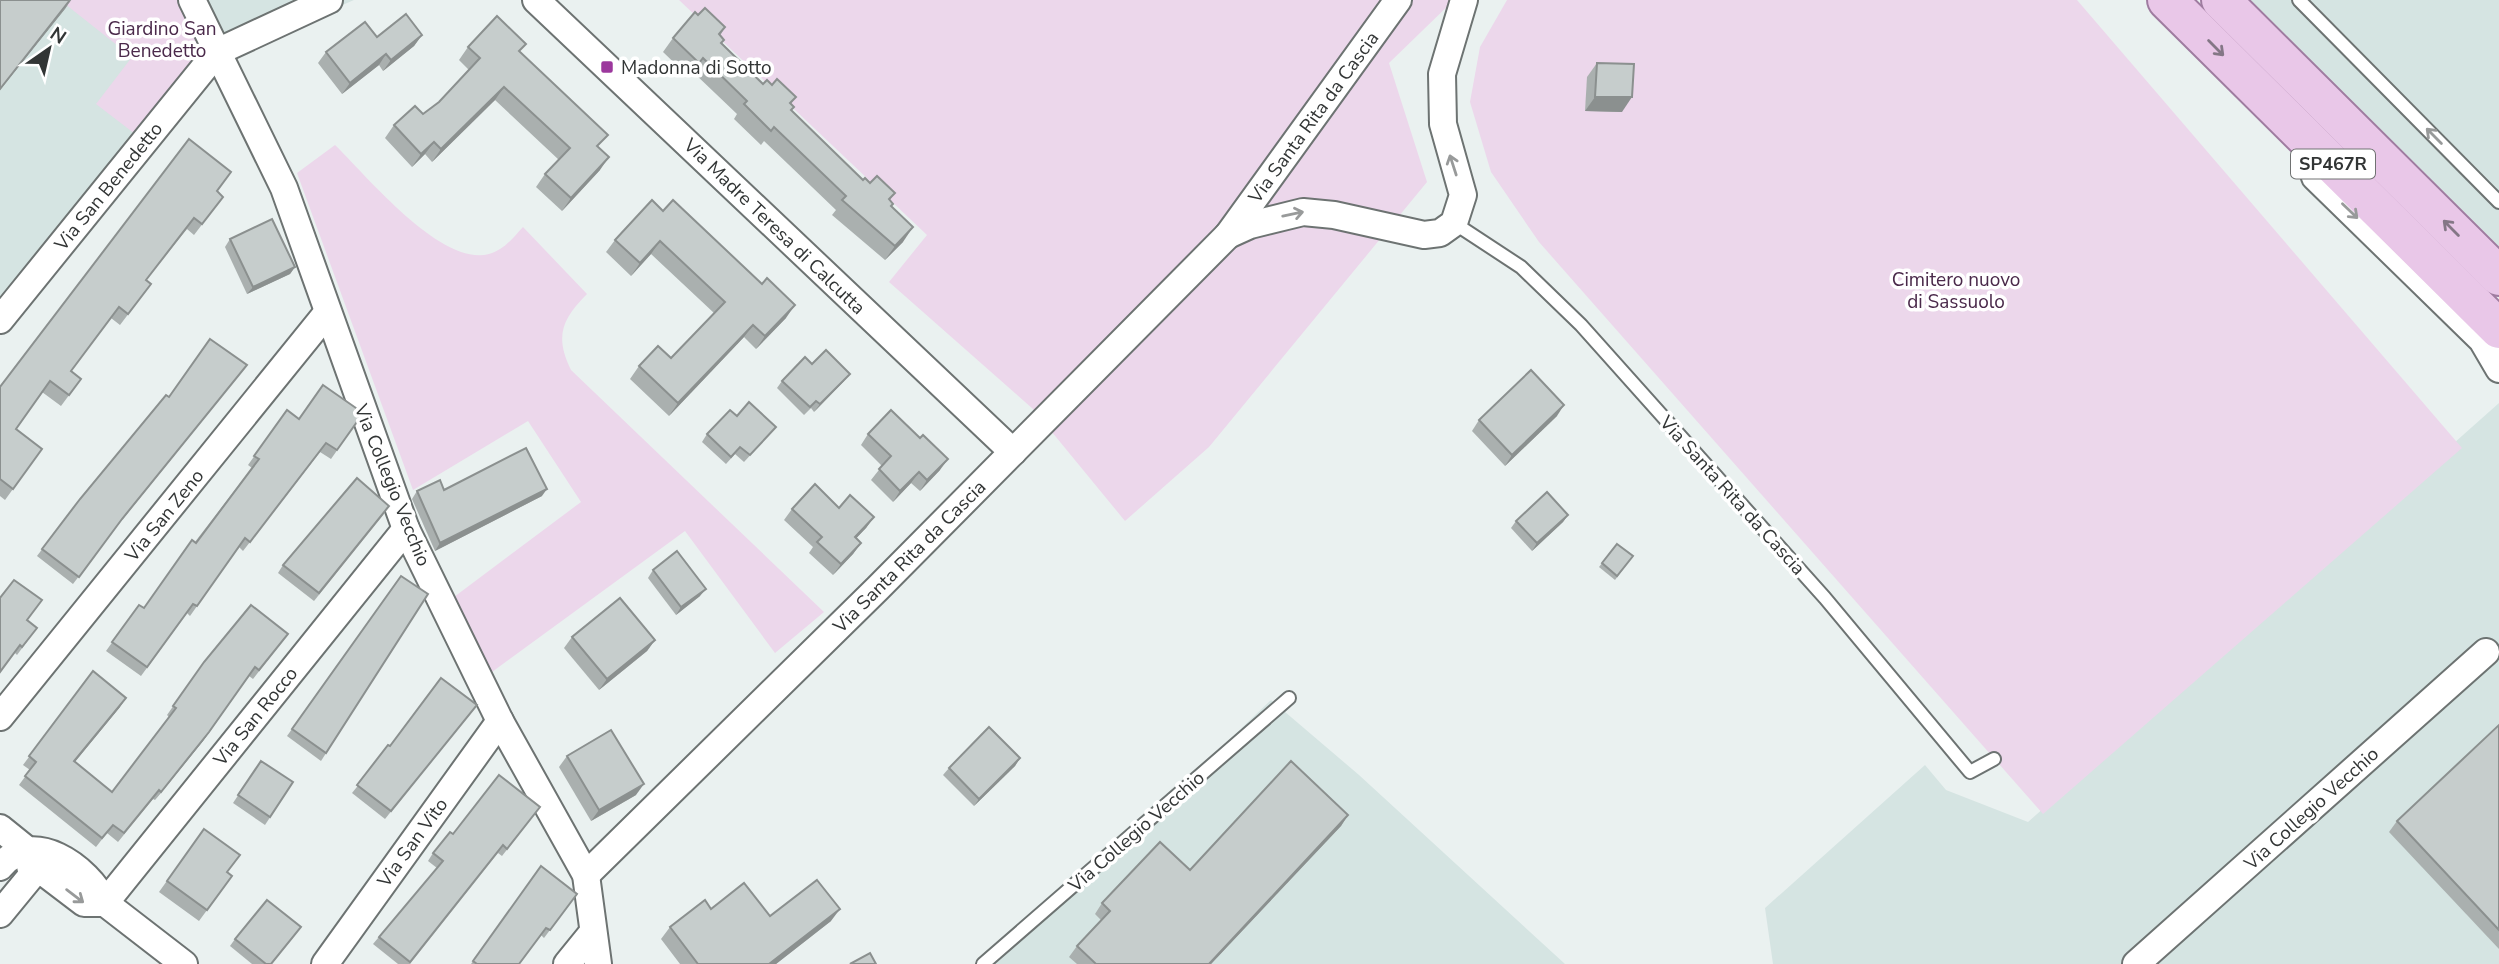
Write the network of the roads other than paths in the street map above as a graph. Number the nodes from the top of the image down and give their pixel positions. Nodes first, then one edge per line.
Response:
1 (192, 0) edge
2 (329, 0) edge
3 (536, 0) edge
4 (1398, 0) edge
5 (1464, 0) edge
6 (2167, 0) edge
7 (2221, 0) edge
8 (2299, 0) edge
9 (217, 52) junction
10 (2304, 135) junction
11 (2499, 202) edge
12 (1454, 223) junction
13 (1228, 235) junction
14 (2499, 276) edge
15 (327, 313) junction
16 (0, 320) edge
17 (2499, 329) edge
18 (2499, 369) edge
19 (1013, 452) junction
20 (406, 529) junction
21 (2495, 652) edge
22 (1289, 698) dead end
23 (0, 717) edge
24 (500, 721) junction
25 (1994, 759) dead end
26 (0, 828) edge
27 (26, 849) junction
28 (0, 867) edge
29 (586, 875) junction
30 (105, 903) junction
31 (0, 914) edge
32 (593, 932) junction
33 (184, 964) edge
34 (325, 964) edge
35 (567, 964) edge
36 (597, 964) edge
37 (983, 964) edge
38 (2136, 964) edge

1 - 9 street, Via Collegio Vecchio
2 - 9 street
3 - 19 street, Via Madre Teresa di Calcutta
4 - 13 street, Via Santa Rita da Cascia
12 -> 5 street
6 -> 10 main road, SP467R
14 -> 7 main road, SP467R
11 -> 8 lane
9 - 15 street, Via Collegio Vecchio
9 - 16 street, Via San Benedetto
10 - 17 main road, SP467R
10 -> 18 street
13 -> 12 street, Via Santa Rita da Cascia
12 - 25 lane, Via Santa Rita da Cascia
13 - 19 street, Via Santa Rita da Cascia
15 - 20 street, Via Collegio Vecchio
15 - 23 street, Via San Zeno
19 - 29 street, Via Santa Rita da Cascia
20 - 24 street, Via Collegio Vecchio
20 - 30 street, Via San Rocco
21 - 38 street, Via Collegio Vecchio
22 - 37 lane, Via Collegio Vecchio
24 - 29 street, Via Collegio Vecchio
24 - 34 street, Via San Vito
26 - 27 street
27 - 28 street
27 - 30 street
27 - 31 street
29 - 32 street, Via Collegio Vecchio
30 - 33 street
32 - 35 street
32 - 36 street, Via Collegio Vecchio

